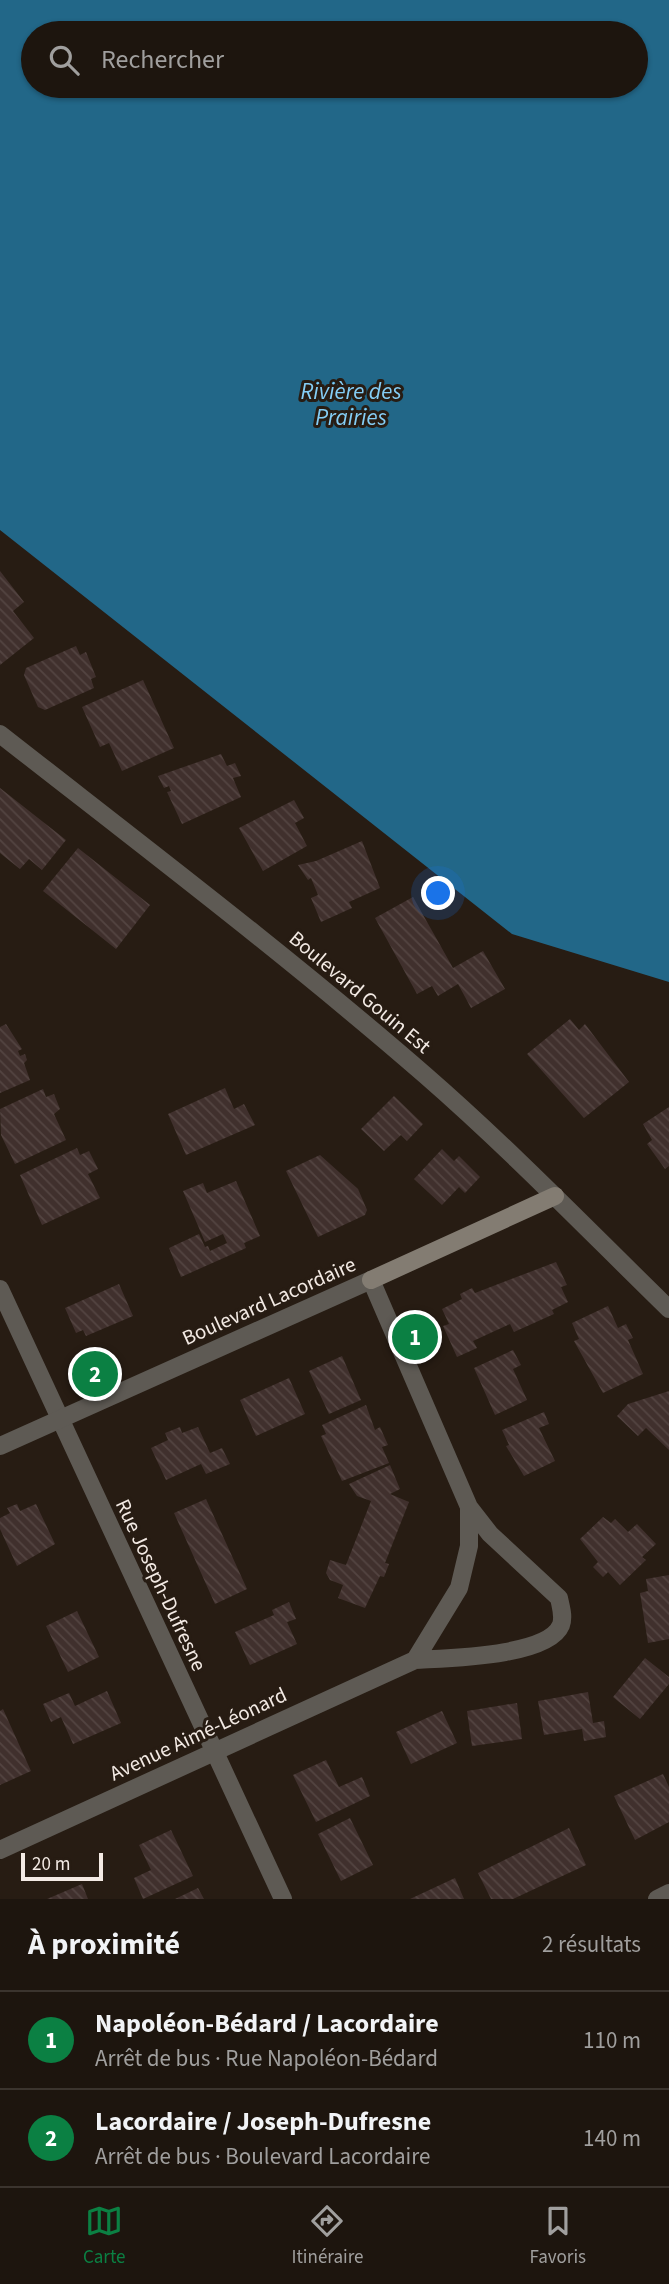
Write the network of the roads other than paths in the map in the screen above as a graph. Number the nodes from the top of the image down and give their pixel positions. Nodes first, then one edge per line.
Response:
1 (0, 734) edge
2 (555, 1196) junction
3 (371, 1280) junction
4 (0, 1289) edge
5 (669, 1309) edge
6 (59, 1419) junction
7 (0, 1446) edge
8 (469, 1507) junction
9 (415, 1660) junction
10 (213, 1752) junction
11 (0, 1850) edge
12 (669, 1894) edge
13 (283, 1899) edge
14 (657, 1899) edge

1 - 2 street, Boulevard Gouin Est
2 - 3 main road, Boulevard Lacordaire
2 - 5 street, Boulevard Gouin Est
3 - 6 street, Boulevard Lacordaire
3 - 8 street
4 - 6 street, Rue Joseph-Dufresne
6 - 7 street, Boulevard Lacordaire
6 - 10 street, Rue Joseph-Dufresne
8 - 9 street
8 - 9 street, Avenue Aimé-Léonard
9 - 10 street, Avenue Aimé-Léonard
10 - 11 street, Avenue Aimé-Léonard
10 - 13 street, Rue Joseph-Dufresne
12 - 14 street

